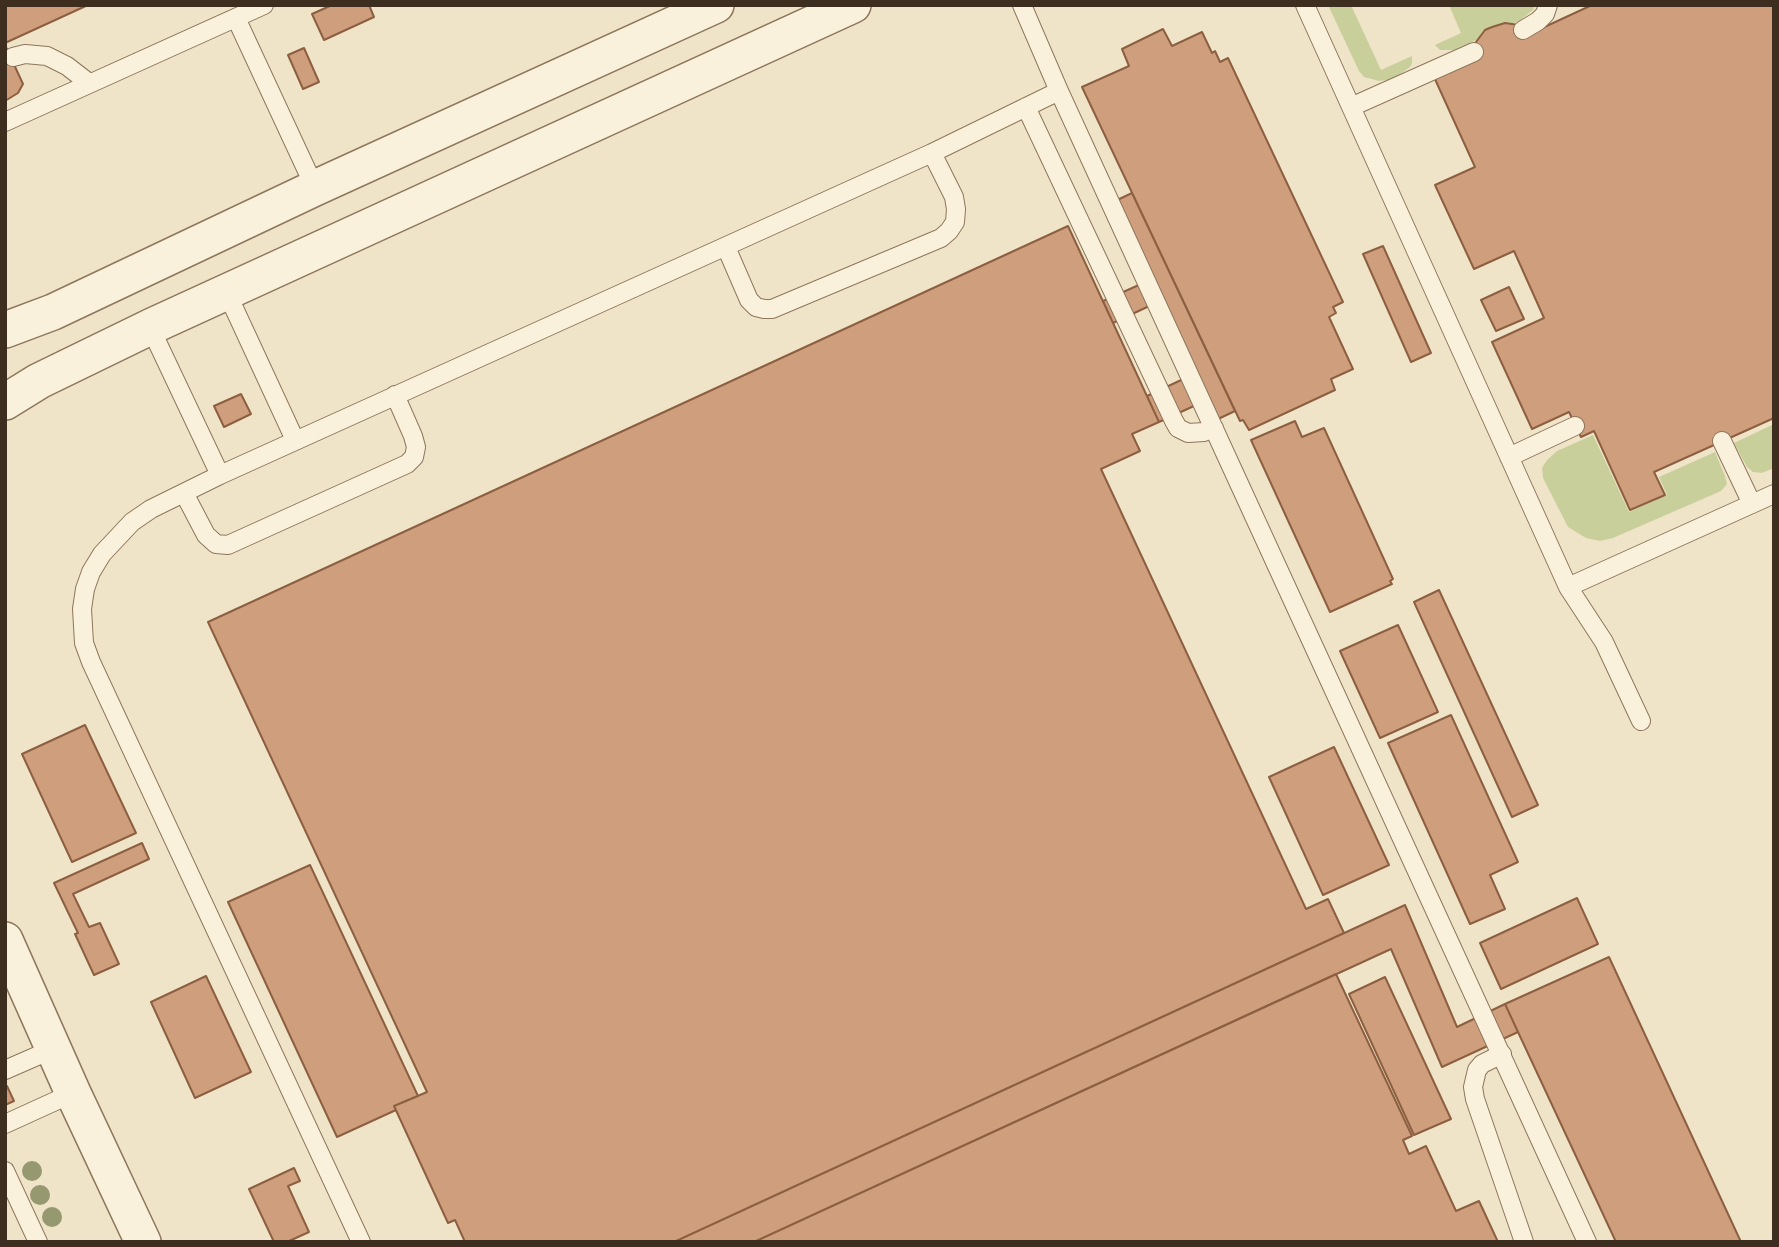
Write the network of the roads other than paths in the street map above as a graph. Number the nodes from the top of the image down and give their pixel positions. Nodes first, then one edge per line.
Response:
1 (264, 5) edge
2 (716, 5) edge
3 (853, 5) edge
4 (1022, 5) edge
5 (1305, 5) edge
6 (1548, 5) edge
7 (236, 18) junction
8 (1523, 30) dead end
9 (1474, 52) dead end
10 (13, 57) dead end
11 (89, 83) junction
12 (1059, 90) junction
13 (1026, 107) junction
14 (1351, 107) junction
15 (5, 122) edge
16 (932, 153) junction
17 (315, 188) junction
18 (726, 247) junction
19 (227, 293) junction
20 (150, 327) junction
21 (5, 330) edge
22 (395, 395) junction
23 (5, 402) edge
24 (1575, 426) dead end
25 (1214, 428) junction
26 (295, 440) junction
27 (1722, 441) dead end
28 (1509, 457) junction
29 (220, 475) junction
30 (184, 493) junction
31 (1774, 494) edge
32 (1752, 504) junction
33 (1568, 587) junction
34 (1642, 721) dead end
35 (5, 940) edge
36 (53, 1049) junction
37 (1502, 1055) junction
38 (5, 1070) edge
39 (73, 1093) junction
40 (5, 1124) edge
41 (5, 1171) edge
42 (356, 1240) edge
43 (38, 1242) edge
44 (143, 1242) edge
45 (1524, 1242) edge
46 (1587, 1242) edge

1 - 7 lane
2 - 17 street
3 - 19 street
4 - 12 lane
5 - 14 lane
6 - 8 lane
7 - 11 lane
7 - 17 lane
9 - 14 lane
10 - 11 lane
11 - 15 lane
12 - 13 lane
12 - 25 lane
13 - 16 lane
13 - 25 lane
14 - 28 lane
16 - 18 lane
16 - 18 lane
17 - 21 street
18 - 22 lane
19 - 20 street
19 - 26 lane
20 - 23 street
20 - 29 lane
22 - 26 lane
22 - 30 lane
24 - 28 lane
25 - 37 lane
26 - 29 lane
27 - 32 lane
28 - 33 lane
29 - 30 lane
30 - 42 lane
31 - 32 lane
32 - 33 lane
33 - 34 lane
35 - 36 street
36 - 38 lane
36 - 39 street
37 - 45 lane
37 - 46 lane
39 - 40 lane
39 - 44 street
41 - 43 lane

